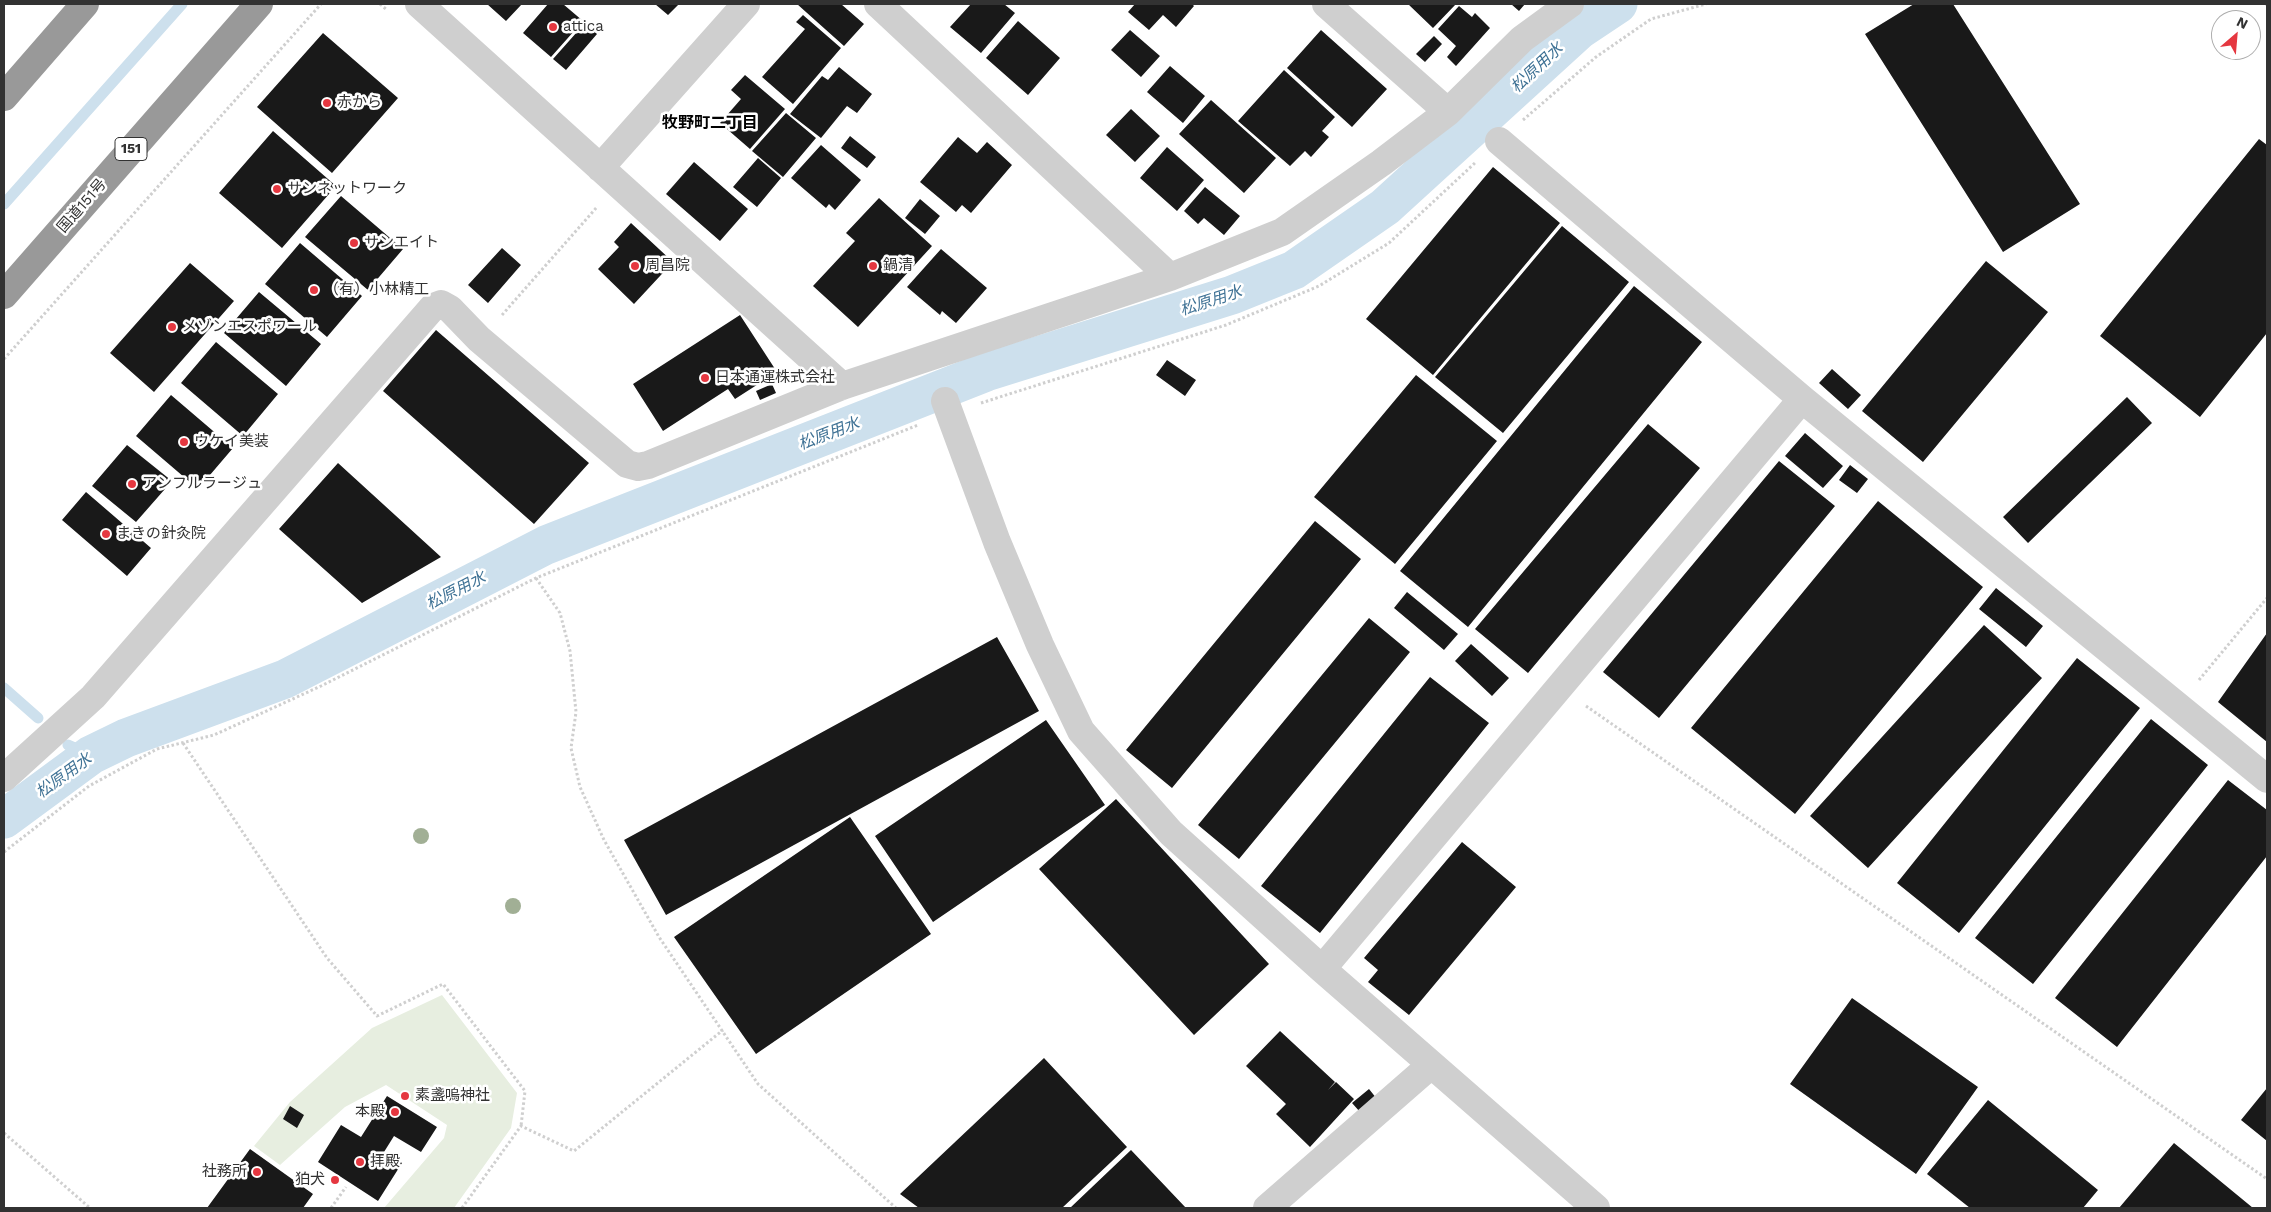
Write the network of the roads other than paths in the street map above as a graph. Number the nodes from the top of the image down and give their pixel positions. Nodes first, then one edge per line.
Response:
1 (85, 4) edge
2 (259, 4) edge
3 (418, 4) edge
4 (746, 4) edge
5 (878, 4) edge
6 (1326, 4) edge
7 (1570, 4) edge
8 (4, 97) edge
9 (1448, 112) junction
10 (1499, 141) road end
11 (609, 176) junction
12 (1170, 277) junction
13 (4, 295) edge
14 (842, 386) junction
15 (1802, 399) junction
16 (947, 407) road end
17 (4, 778) edge
18 (2267, 779) edge
19 (1322, 969) junction
20 (1431, 1065) junction
21 (1267, 1208) edge
22 (1596, 1208) edge

1 - 8 highway
2 - 13 highway, 国道151号 / 151
3 - 11 street
4 - 11 street
5 - 12 street
6 - 9 street
7 - 9 street
9 - 12 street
10 - 15 street
11 - 14 street
12 - 14 street
14 - 17 street
15 - 18 street
15 - 19 street
16 - 19 street
19 - 20 street
20 - 21 street
20 - 22 street

